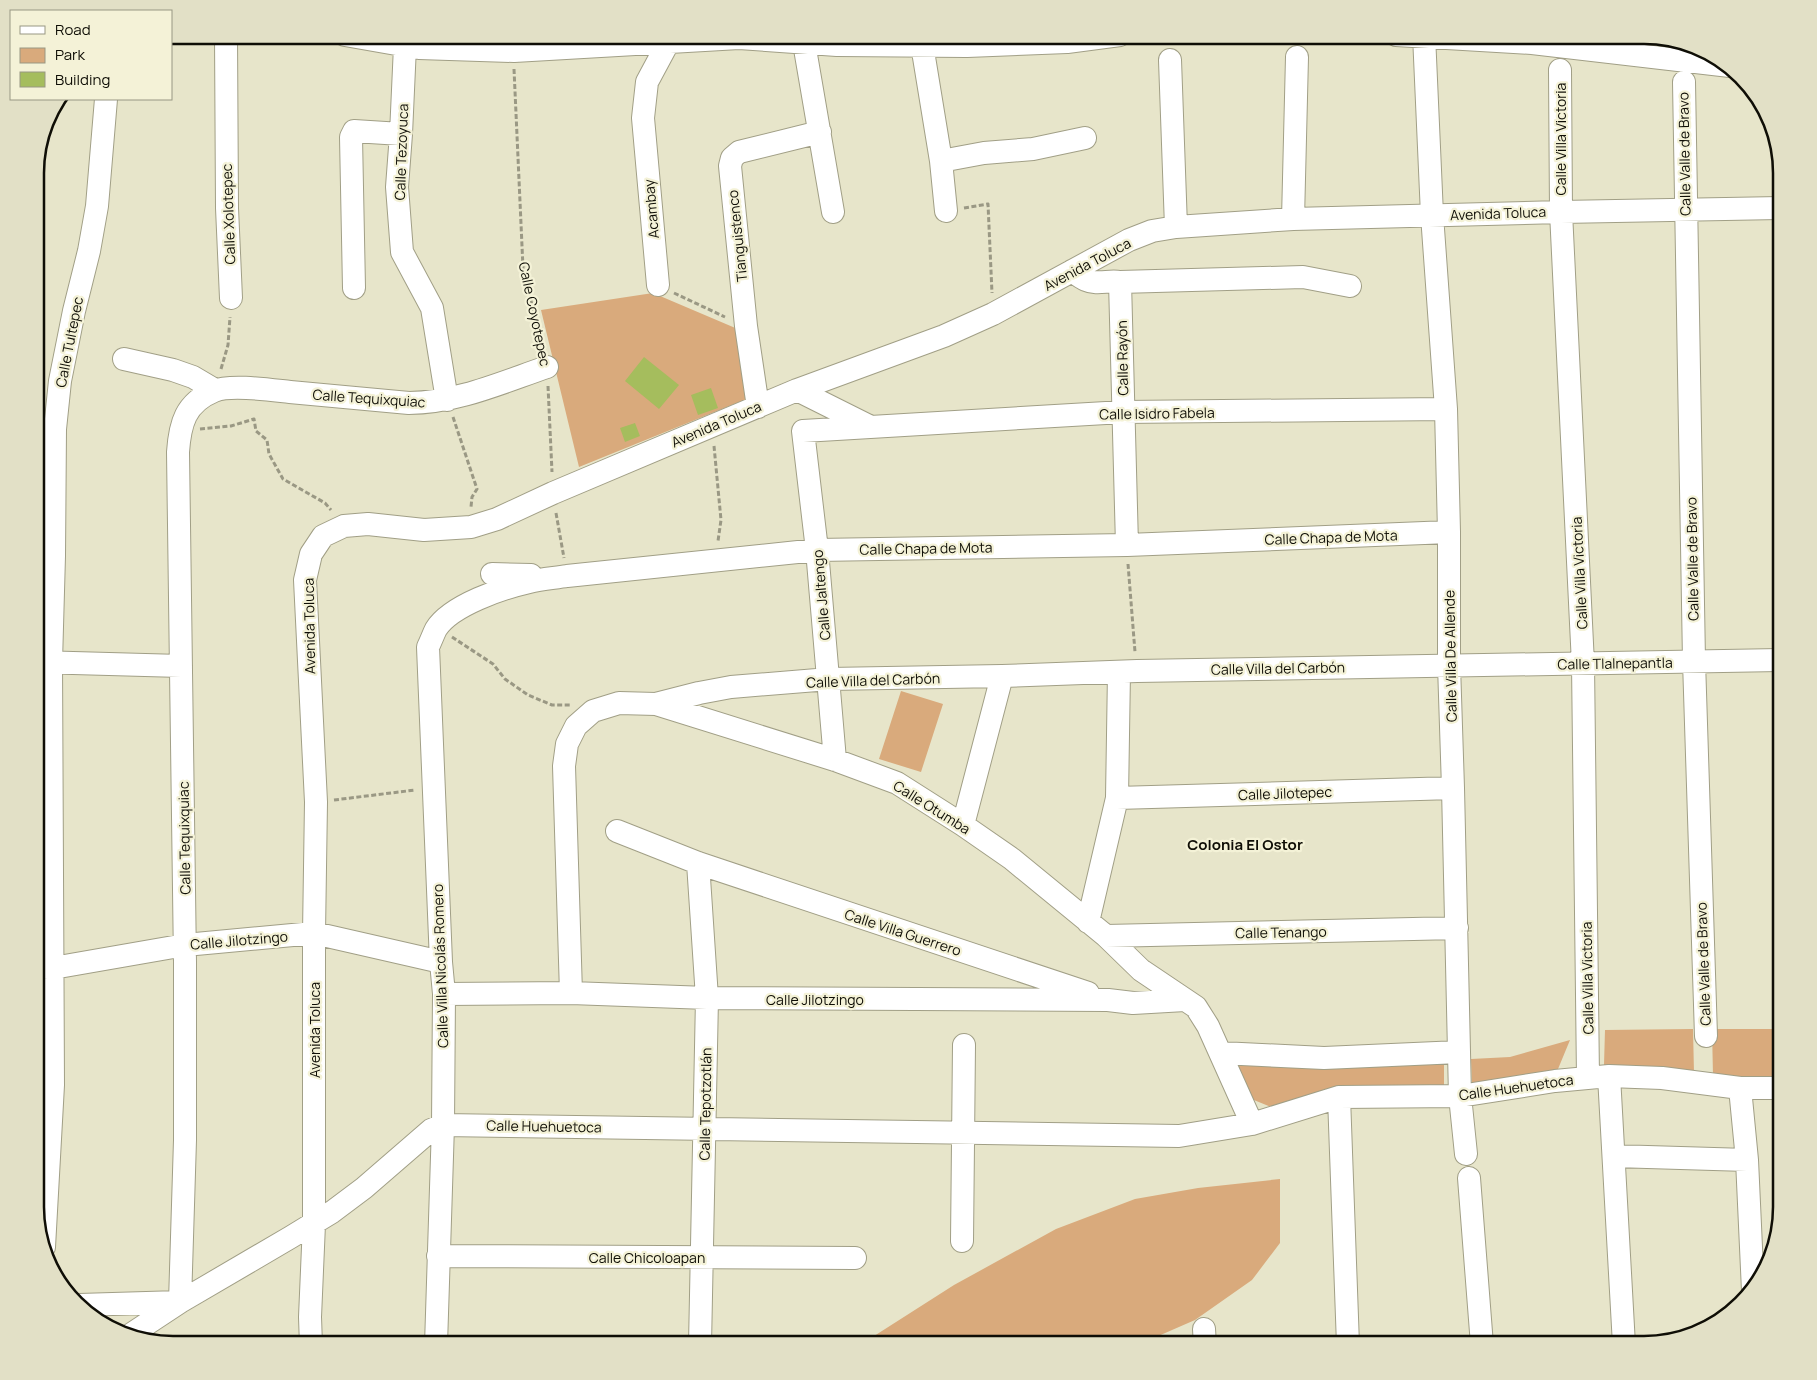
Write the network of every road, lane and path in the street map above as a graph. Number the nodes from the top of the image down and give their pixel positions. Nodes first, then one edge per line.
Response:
1 (226, 44) edge
2 (414, 44) edge
3 (426, 44) edge
4 (539, 44) edge
5 (666, 44) edge
6 (804, 44) edge
7 (893, 44) edge
8 (940, 44) edge
9 (1424, 44) edge
10 (1611, 44) edge
11 (922, 46) junction
12 (1658, 47) edge
13 (514, 51) junction
14 (1691, 53) edge
15 (1297, 57) dead end
16 (1170, 60) dead end
17 (1560, 70) dead end
18 (1684, 82) dead end
19 (106, 100) edge
20 (820, 132) junction
21 (401, 134) junction
22 (1085, 138) dead end
23 (942, 161) junction
24 (1773, 208) edge
25 (946, 211) joint
26 (1685, 211) junction
27 (833, 212) dead end
28 (1561, 212) junction
29 (1432, 215) junction
30 (1293, 220) junction
31 (1176, 227) junction
32 (1072, 271) junction
33 (1120, 282) junction
34 (658, 285) joint
35 (1350, 286) dead end
36 (354, 288) dead end
37 (232, 298) joint
38 (993, 314) junction
39 (746, 326) junction
40 (124, 359) dead end
41 (548, 367) junction
42 (215, 390) junction
43 (797, 390) junction
44 (447, 400) junction
45 (758, 407) junction
46 (1446, 409) junction
47 (1123, 412) junction
48 (712, 425) junction
49 (870, 426) junction
50 (180, 431) junction
51 (803, 431) joint
52 (553, 493) junction
53 (344, 526) junction
54 (471, 527) junction
55 (1449, 532) junction
56 (1127, 546) junction
57 (817, 550) junction
58 (716, 560) junction
59 (492, 574) dead end
60 (567, 576) junction
61 (433, 638) junction
62 (44, 652) edge
63 (1773, 660) edge
64 (1694, 661) junction
65 (44, 662) edge
66 (1583, 664) junction
67 (1449, 665) junction
68 (181, 666) junction
69 (1128, 672) junction
70 (1002, 676) junction
71 (829, 679) junction
72 (656, 704) junction
73 (593, 711) junction
74 (835, 760) junction
75 (434, 788) junction
76 (1453, 788) junction
77 (1116, 798) junction
78 (316, 802) junction
79 (963, 825) junction
80 (617, 831) dead end
81 (698, 863) junction
82 (1088, 922) junction
83 (1457, 928) junction
84 (314, 933) junction
85 (1106, 936) junction
86 (185, 945) junction
87 (440, 962) junction
88 (44, 968) edge
89 (1141, 970) junction
90 (444, 994) junction
91 (571, 994) junction
92 (706, 998) junction
93 (1108, 1000) junction
94 (1185, 1000) junction
95 (1133, 1003) junction
96 (1706, 1036) dead end
97 (964, 1045) dead end
98 (1459, 1052) junction
99 (1221, 1053) junction
100 (1599, 1076) junction
101 (44, 1087) edge
102 (1740, 1088) junction
103 (1773, 1088) edge
104 (1460, 1096) junction
105 (1339, 1097) junction
106 (1252, 1124) junction
107 (443, 1125) junction
108 (705, 1129) junction
109 (962, 1132) junction
110 (1466, 1154) dead end
111 (1614, 1156) junction
112 (1747, 1160) junction
113 (1469, 1178) dead end
114 (44, 1215) edge
115 (314, 1224) junction
116 (962, 1241) dead end
117 (438, 1256) junction
118 (702, 1257) junction
119 (855, 1258) dead end
120 (1753, 1276) edge
121 (180, 1302) junction
122 (88, 1304) edge
123 (137, 1331) edge
124 (310, 1336) edge
125 (436, 1336) edge
126 (700, 1336) edge
127 (1348, 1336) edge
128 (1481, 1336) edge
129 (1624, 1336) edge

1 - 37 street, Calle Xolotepec
2 - 21 street, Calle Tezoyuca
3 - 13 street
4 - 13 street
5 - 34 street, Acambay
6 - 20 street
7 - 11 street
8 - 11 street
9 - 29 street, Calle Villa De Allende
10 - 12 street
11 - 23 street
12 - 14 street
13 - 41 path, Calle Coyotepec
15 - 30 street
16 - 31 street
17 - 28 street, Calle Villa Victoria
18 - 26 street, Calle Valle de Bravo
19 - 62 street, Calle Tultepec
20 - 27 street
20 - 39 street, Tianguistenco
21 - 36 street
21 - 44 street, Calle Tezoyuca
22 - 23 street
23 - 25 street
24 - 26 street, Avenida Toluca
25 - 38 path
26 - 28 street, Avenida Toluca
26 - 64 street, Calle Valle de Bravo
28 - 29 street, Avenida Toluca
28 - 66 street, Calle Villa Victoria
29 - 30 street, Avenida Toluca
29 - 46 street, Calle Villa De Allende
30 - 31 street, Avenida Toluca
31 - 32 street, Avenida Toluca
32 - 33 street
32 - 38 street, Avenida Toluca
33 - 35 street
33 - 47 street, Calle Rayón
34 - 39 path
37 - 42 path
38 - 43 street, Avenida Toluca
39 - 45 street, Tianguistenco
40 - 42 street
41 - 44 street, Calle Tequixquiac
41 - 52 path, Calle Coyotepec
42 - 44 street, Calle Tequixquiac
42 - 50 street, Calle Tequixquiac
43 - 45 street, Avenida Toluca
43 - 49 street, Calle Isidro Fabela
44 - 54 path
45 - 48 street, Avenida Toluca
46 - 47 street, Calle Isidro Fabela
46 - 55 street, Calle Villa De Allende
47 - 49 street, Calle Isidro Fabela
47 - 56 street, Calle Rayón
48 - 52 street, Avenida Toluca
48 - 58 path
49 - 51 street, Calle Isidro Fabela
50 - 53 path
50 - 68 street, Calle Tequixquiac
51 - 57 street, Calle Jaltengo
52 - 54 street, Avenida Toluca
52 - 60 path, Calle Coyotepec
53 - 54 street, Avenida Toluca
53 - 78 street, Avenida Toluca
55 - 56 street, Calle Chapa de Mota
55 - 67 street, Calle Villa De Allende
56 - 57 street, Calle Chapa de Mota
56 - 69 path
57 - 58 street, Calle Chapa de Mota
57 - 71 street, Calle Jaltengo
58 - 60 street, Calle Chapa de Mota
59 - 60 street
60 - 61 street, Calle Chapa de Mota
61 - 73 path
61 - 75 street, Calle Villa Nicolás Romero
63 - 64 street, Calle Tlalnepantla
64 - 66 street, Calle Tlalnepantla
64 - 96 street, Calle Valle de Bravo
65 - 68 street
66 - 67 street, Calle Tlalnepantla
66 - 100 street, Calle Villa Victoria
67 - 69 street, Calle Villa del Carbón
67 - 76 street, Calle Villa De Allende
68 - 86 street, Calle Tequixquiac
69 - 70 street, Calle Villa del Carbón
69 - 77 street
70 - 71 street, Calle Villa del Carbón
70 - 79 street
71 - 72 street, Calle Villa del Carbón
71 - 74 street, Calle Jaltengo
72 - 73 street, Calle Villa del Carbón
72 - 74 street, Calle Otumba
73 - 91 street, Calle Villa del Carbón
74 - 79 street, Calle Otumba
75 - 78 path
75 - 87 street, Calle Villa Nicolás Romero
76 - 77 street, Calle Jilotepec
76 - 83 street, Calle Villa De Allende
77 - 82 street
78 - 84 street, Avenida Toluca
79 - 82 street, Calle Otumba
80 - 81 street, Calle Villa Guerrero
81 - 92 street, Calle Tepotzotlán
81 - 93 street, Calle Villa Guerrero
82 - 85 street, Calle Otumba
83 - 85 street, Calle Tenango
83 - 98 street, Calle Villa De Allende
84 - 86 street, Calle Jilotzingo
84 - 87 street, Calle Jilotzingo
84 - 115 street, Avenida Toluca
85 - 89 street, Calle Otumba
86 - 88 street, Calle Jilotzingo
86 - 121 street, Calle Tequixquiac
87 - 90 street, Calle Villa Nicolás Romero
88 - 101 street, Calle Tultepec
89 - 94 street, Calle Otumba
89 - 95 street
90 - 91 street, Calle Jilotzingo
90 - 107 street, Calle Villa Nicolás Romero
91 - 92 street, Calle Jilotzingo
92 - 93 street, Calle Jilotzingo
92 - 108 street, Calle Tepotzotlán
93 - 95 street, Calle Jilotzingo
94 - 95 street, Calle Jilotzingo
94 - 99 street, Calle Otumba
97 - 109 street
98 - 99 street
98 - 104 street, Calle Villa De Allende
99 - 106 street, Calle Otumba
100 - 102 street, Calle Huehuetoca
100 - 104 street, Calle Huehuetoca
100 - 111 street, Calle Villa Victoria
101 - 114 street, Calle Tultepec
102 - 103 street, Calle Huehuetoca
102 - 112 street
104 - 105 street, Calle Huehuetoca
104 - 110 street, Calle Villa De Allende
105 - 106 street, Calle Huehuetoca
105 - 127 street
106 - 109 street, Calle Huehuetoca
107 - 108 street, Calle Huehuetoca
107 - 115 street
107 - 117 street, Calle Villa Nicolás Romero
108 - 109 street, Calle Huehuetoca
108 - 118 street, Calle Tepotzotlán
109 - 116 street
111 - 112 street
111 - 129 street, Calle Villa Victoria
112 - 120 street
113 - 128 street
115 - 121 street
115 - 124 street, Avenida Toluca
117 - 118 street, Calle Chicoloapan
117 - 125 street, Calle Villa Nicolás Romero
118 - 119 street, Calle Chicoloapan
118 - 126 street, Calle Tepotzotlán
121 - 122 street
121 - 123 street

